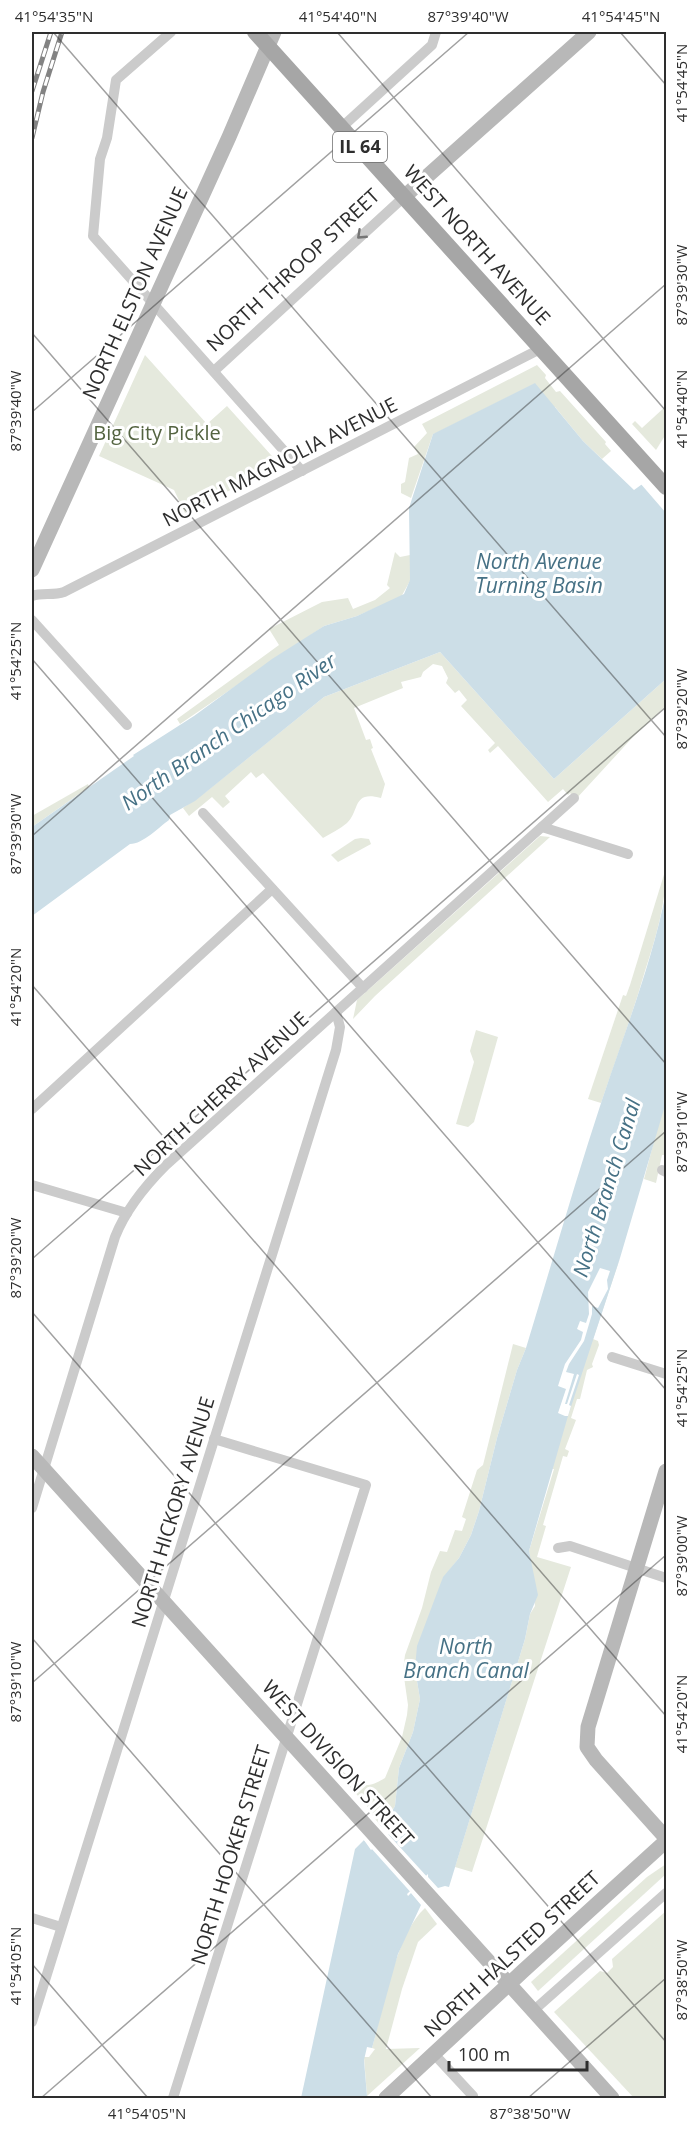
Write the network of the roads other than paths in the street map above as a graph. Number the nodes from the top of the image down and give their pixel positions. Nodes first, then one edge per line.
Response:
1 (171, 32) edge
2 (255, 32) edge
3 (436, 32) edge
4 (589, 32) edge
5 (271, 39) edge
6 (342, 128) junction
7 (405, 196) junction
8 (152, 303) junction
9 (542, 348) junction
10 (214, 371) junction
11 (302, 471) junction
12 (666, 487) edge
13 (32, 570) edge
14 (32, 596) edge
15 (32, 620) edge
16 (127, 726) dead end
17 (574, 798) dead end
18 (203, 813) dead end
19 (542, 827) junction
20 (628, 854) dead end
21 (272, 889) junction
22 (363, 988) junction
23 (336, 1012) junction
24 (32, 1109) edge
25 (32, 1185) edge
26 (127, 1213) junction
27 (612, 1357) dead end
28 (666, 1374) edge
29 (214, 1439) junction
30 (32, 1456) edge
31 (43, 1469) junction
32 (666, 1471) edge
33 (32, 1508) edge
34 (558, 1548) dead end
35 (637, 1568) junction
36 (666, 1578) edge
37 (164, 1602) junction
38 (287, 1738) junction
39 (666, 1842) edge
40 (666, 1893) edge
41 (32, 1918) edge
42 (61, 1927) junction
43 (509, 1984) junction
44 (533, 2011) junction
45 (32, 2022) edge
46 (434, 2054) junction
47 (173, 2098) edge
48 (386, 2098) edge
49 (472, 2098) edge
50 (612, 2098) edge

1 - 8 street
2 - 5 main road, WEST NORTH AVENUE / IL 64
3 - 6 street
4 - 7 main road, NORTH THROOP STREET
5 - 6 main road, WEST NORTH AVENUE / IL 64
5 - 8 main road, NORTH ELSTON AVENUE
6 - 7 main road, WEST NORTH AVENUE / IL 64
7 - 9 main road, WEST NORTH AVENUE / IL 64
7 -> 10 street, NORTH THROOP STREET
8 - 10 street
8 - 13 main road, NORTH ELSTON AVENUE
9 - 11 street, NORTH MAGNOLIA AVENUE
9 - 12 main road, WEST NORTH AVENUE / IL 64
10 - 11 street
11 - 14 street, NORTH MAGNOLIA AVENUE
15 - 16 street
17 - 19 street, NORTH CHERRY AVENUE
18 - 21 street
19 - 20 street
19 - 22 street, NORTH CHERRY AVENUE
21 - 22 street
21 - 24 street
22 - 23 street, NORTH CHERRY AVENUE
23 - 26 street, NORTH CHERRY AVENUE
23 - 29 street, NORTH HICKORY AVENUE
25 - 26 street
26 - 31 street, NORTH CHERRY AVENUE
27 - 28 street
29 - 37 street, NORTH HICKORY AVENUE
29 - 38 street, NORTH HOOKER STREET
30 - 31 main road, WEST DIVISION STREET
31 - 33 street, NORTH CHERRY AVENUE
31 - 37 main road, WEST DIVISION STREET
32 - 35 main road
34 - 35 street
35 - 36 street
35 - 39 main road
37 - 38 main road, WEST DIVISION STREET
37 - 42 street, NORTH HICKORY AVENUE
38 - 43 main road, WEST DIVISION STREET
38 - 47 street, NORTH HOOKER STREET
39 - 43 main road, NORTH HALSTED STREET
40 - 44 street
41 - 42 street
42 - 45 street, NORTH HICKORY AVENUE
43 - 44 main road, WEST DIVISION STREET
43 - 46 main road, NORTH HALSTED STREET
44 - 50 main road, WEST DIVISION STREET
46 - 48 main road, NORTH HALSTED STREET
46 - 49 street

